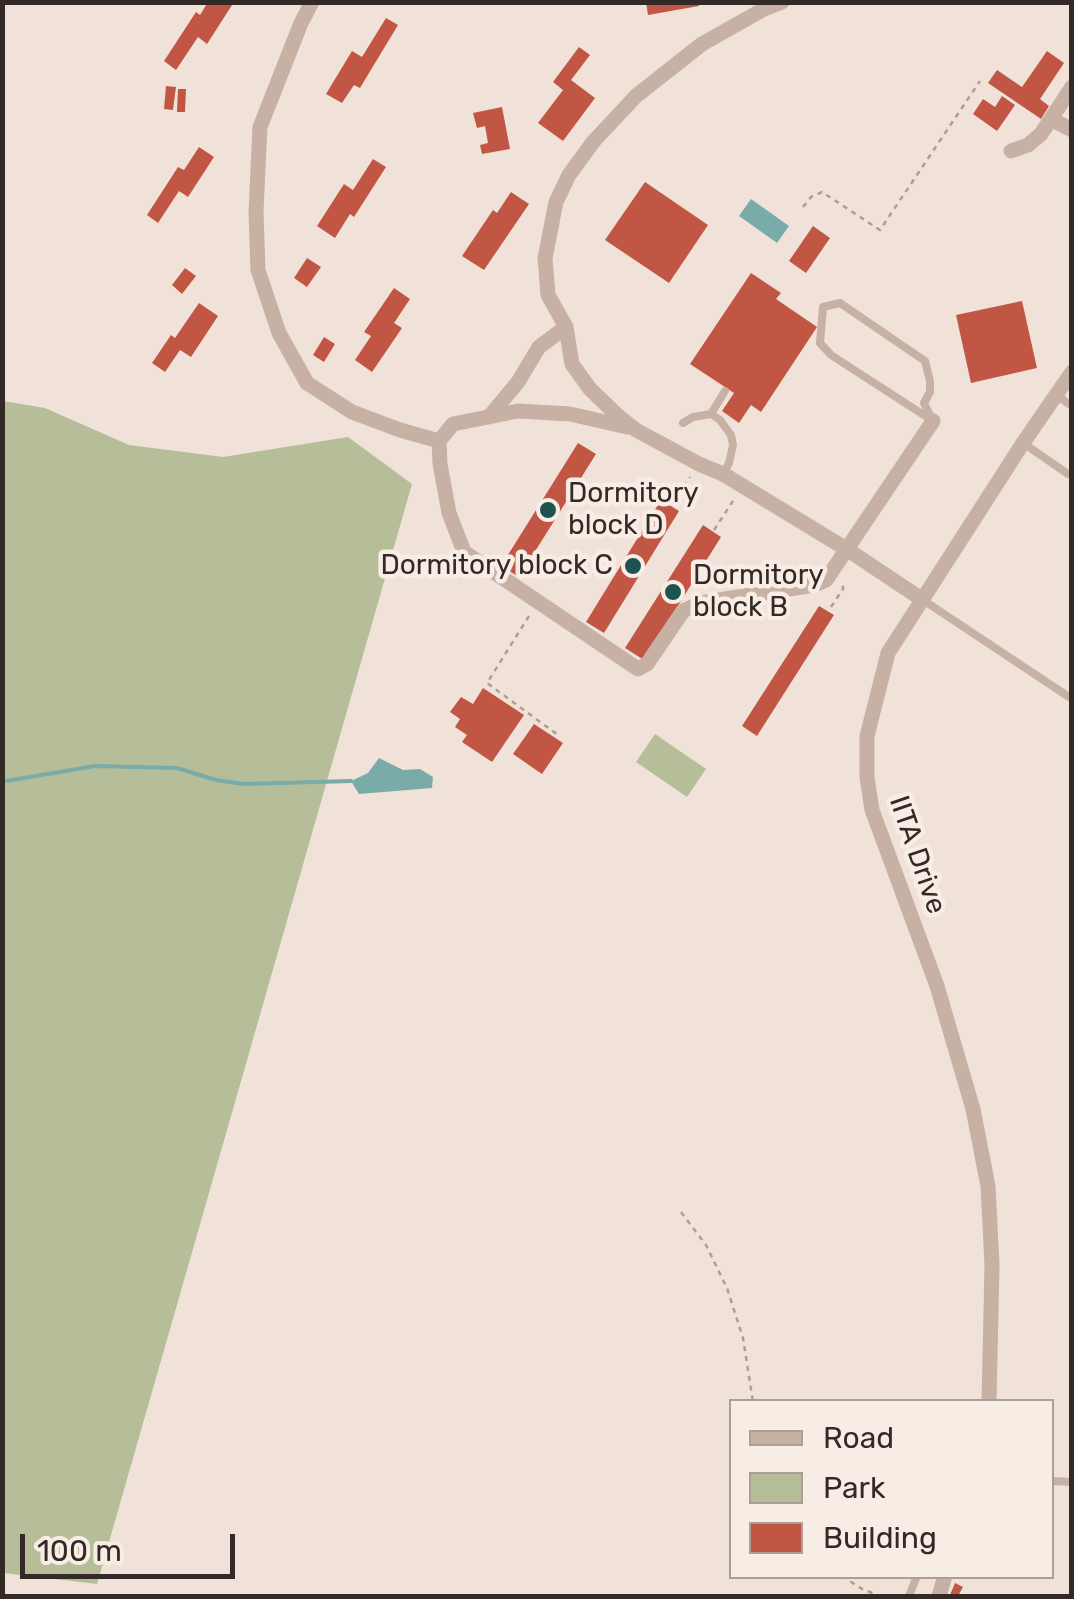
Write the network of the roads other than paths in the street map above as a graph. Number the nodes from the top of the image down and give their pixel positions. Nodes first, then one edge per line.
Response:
1 (312, 2) edge
2 (782, 2) edge
3 (1072, 88) edge
4 (1051, 120) junction
5 (1072, 130) edge
6 (1011, 151) dead end
7 (566, 327) junction
8 (1072, 372) edge
9 (725, 391) dead end
10 (1056, 395) junction
11 (1072, 406) edge
12 (711, 414) junction
13 (489, 417) junction
14 (933, 422) junction
15 (683, 423) dead end
16 (636, 430) junction
17 (439, 441) junction
18 (1023, 443) junction
19 (723, 474) junction
20 (1068, 474) dead end
21 (848, 550) junction
22 (923, 600) junction
23 (1072, 698) edge
24 (989, 1399) edge

1 - 17 street
2 - 7 street
3 - 4 street
4 - 5 street
4 - 6 street
7 - 13 street
7 - 16 street
8 - 10 street, IITA Drive
9 - 12 lane
10 - 11 lane
10 - 18 street, IITA Drive
12 - 15 lane
12 - 19 lane
13 - 16 street
13 - 17 street
14 - 14 lane
14 - 21 street
16 - 19 street
17 - 21 street
18 - 20 lane
18 - 22 street, IITA Drive
19 - 21 street
21 - 22 street
22 - 23 lane
22 - 24 street, IITA Drive

